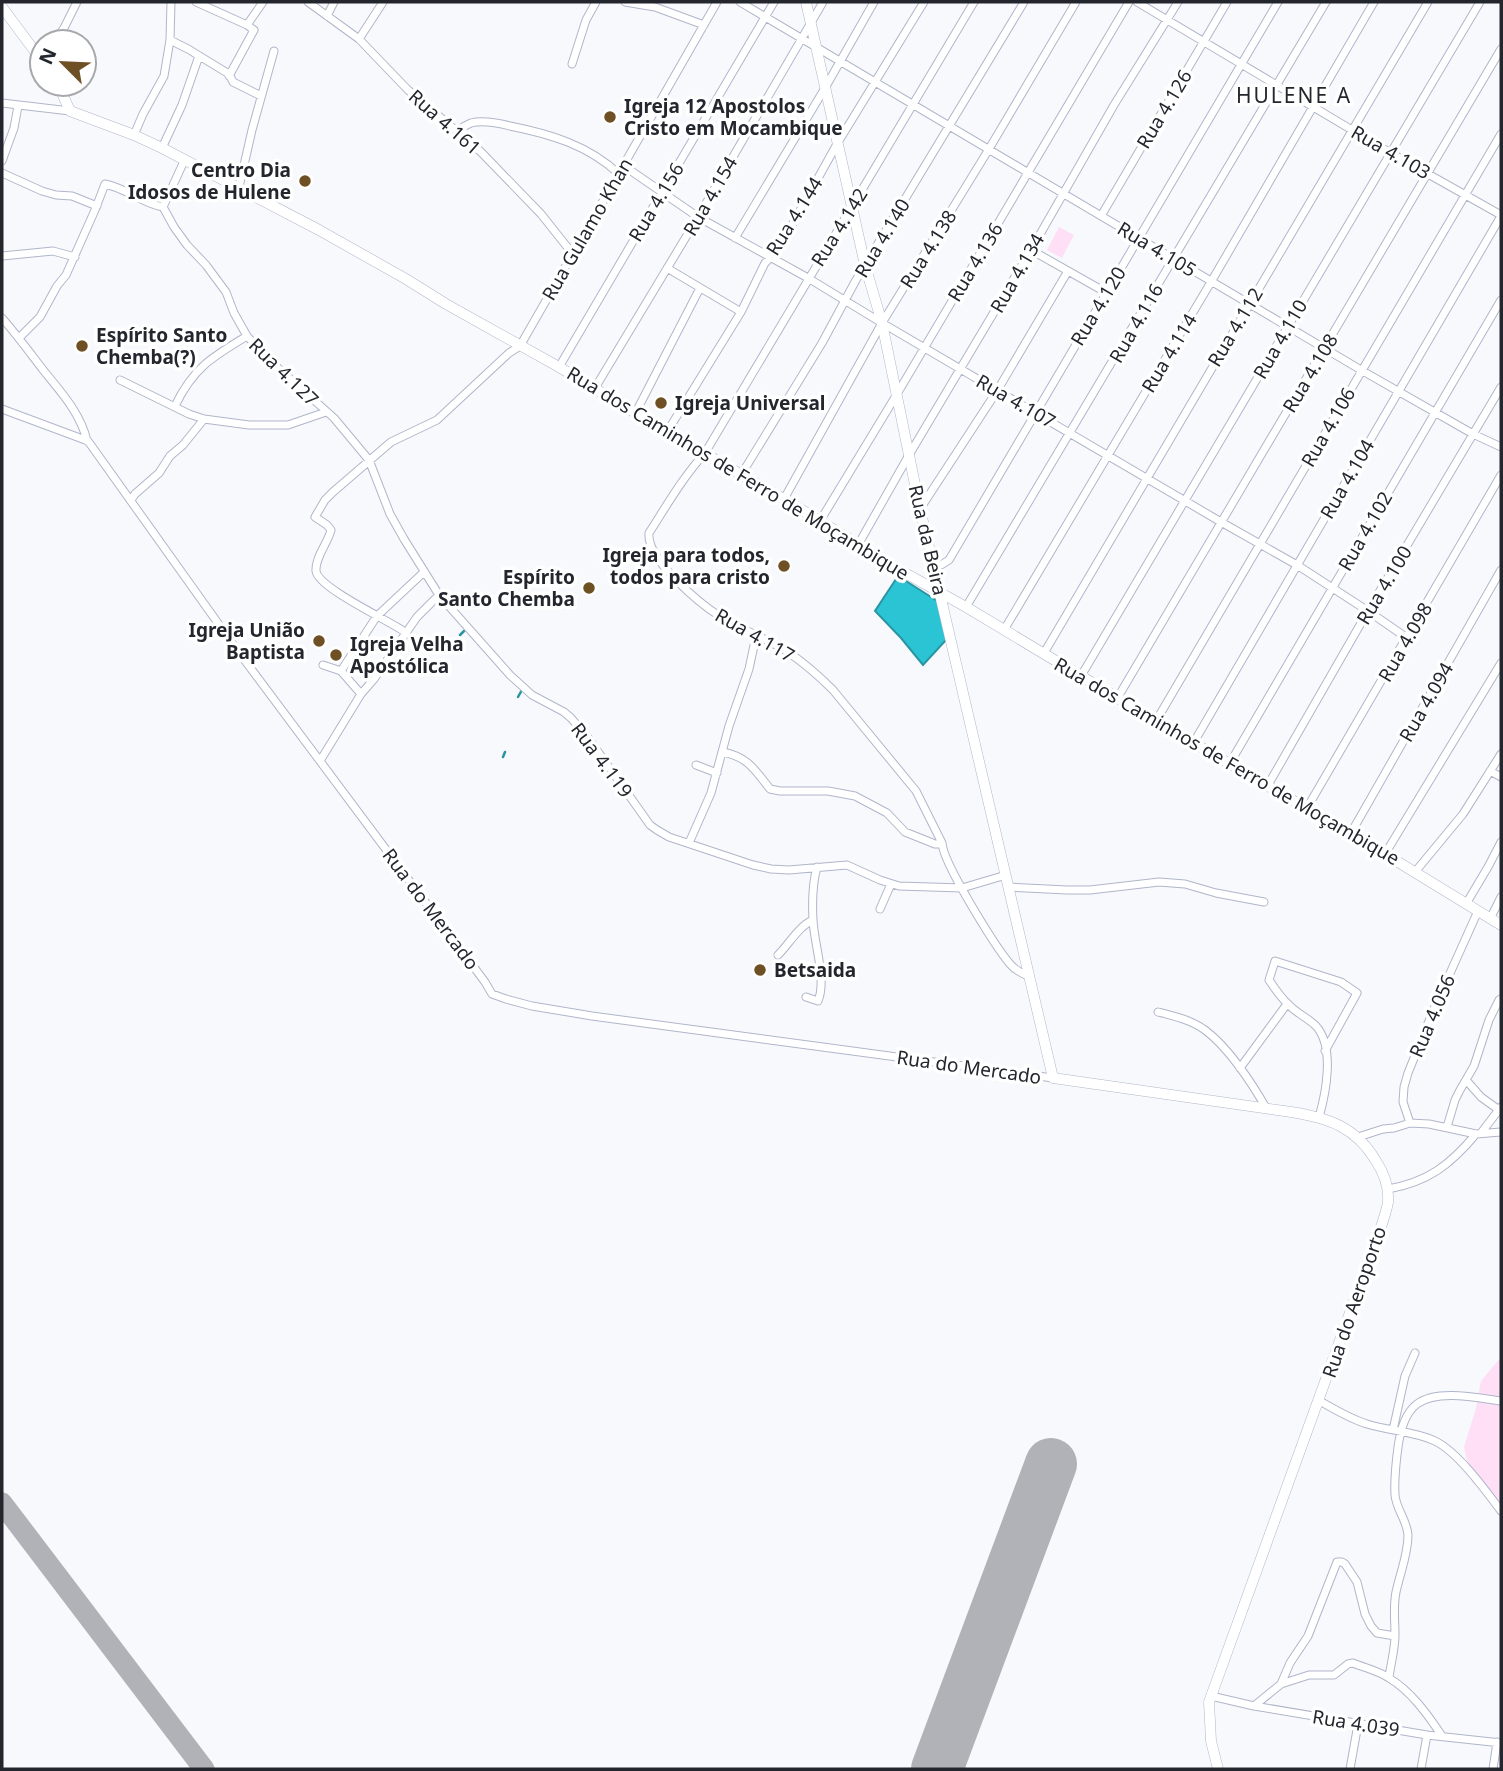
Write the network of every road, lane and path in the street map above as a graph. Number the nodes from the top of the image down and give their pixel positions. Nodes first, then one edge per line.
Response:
1 (77, 2) edge
2 (171, 2) edge
3 (196, 2) edge
4 (263, 2) edge
5 (308, 2) edge
6 (334, 2) edge
7 (383, 2) edge
8 (596, 2) edge
9 (625, 2) edge
10 (717, 2) edge
11 (740, 2) edge
12 (774, 2) edge
13 (806, 2) edge
14 (823, 2) edge
15 (874, 2) edge
16 (924, 2) edge
17 (974, 2) edge
18 (1024, 2) edge
19 (1076, 2) edge
20 (1129, 2) edge
21 (1137, 2) edge
22 (1178, 2) edge
23 (1227, 2) edge
24 (1278, 2) edge
25 (1326, 2) edge
26 (1374, 2) edge
27 (1428, 2) edge
28 (1480, 2) edge
29 (642, 3) edge
30 (2, 7) edge
31 (327, 16) junction
32 (766, 17) junction
33 (1167, 20) junction
34 (810, 23) junction
35 (704, 24) junction
36 (247, 25) junction
37 (64, 28) edge
38 (801, 38) junction
39 (359, 39) junction
40 (170, 40) junction
41 (28, 42) edge
42 (1203, 42) junction
43 (816, 47) junction
44 (1501, 49) edge
45 (274, 51) dead end
46 (199, 56) junction
47 (839, 61) junction
48 (1241, 63) junction
49 (572, 64) dead end
50 (229, 76) junction
51 (876, 82) junction
52 (1277, 85) junction
53 (825, 88) junction
54 (261, 96) junction
55 (64, 98) edge
56 (2, 103) edge
57 (19, 106) junction
58 (913, 106) junction
59 (1312, 106) junction
60 (70, 111) junction
61 (950, 126) junction
62 (1353, 130) junction
63 (457, 131) junction
64 (1501, 134) edge
65 (134, 135) junction
66 (838, 144) junction
67 (162, 148) junction
68 (989, 149) junction
69 (1390, 152) junction
70 (185, 159) junction
71 (2, 161) edge
72 (624, 166) junction
73 (1027, 172) junction
74 (2, 173) edge
75 (619, 174) junction
76 (1427, 174) junction
77 (239, 187) junction
78 (663, 191) junction
79 (1063, 193) junction
80 (1465, 195) junction
81 (97, 206) junction
82 (163, 207) junction
83 (852, 207) junction
84 (1101, 216) junction
85 (1501, 216) edge
86 (698, 217) junction
87 (734, 238) junction
88 (1139, 238) junction
89 (1031, 250) junction
90 (572, 253) junction
91 (2, 256) edge
92 (75, 257) junction
93 (771, 257) junction
94 (1173, 259) junction
95 (865, 265) junction
96 (667, 268) junction
97 (1068, 271) junction
98 (808, 278) junction
99 (1211, 282) junction
100 (700, 288) junction
101 (1107, 293) junction
102 (845, 300) junction
103 (1501, 300) edge
104 (1249, 303) junction
105 (741, 312) junction
106 (2, 318) edge
107 (882, 323) junction
108 (1288, 327) junction
109 (247, 336) junction
110 (19, 338) junction
111 (520, 346) junction
112 (924, 347) junction
113 (1325, 348) junction
114 (559, 367) junction
115 (961, 369) junction
116 (1361, 370) junction
117 (120, 380) dead end
118 (1501, 387) edge
119 (595, 388) junction
120 (997, 391) junction
121 (1398, 391) junction
122 (897, 394) junction
123 (175, 406) junction
124 (2, 409) edge
125 (326, 412) junction
126 (636, 412) junction
127 (1035, 412) junction
128 (1435, 412) junction
129 (204, 419) junction
130 (667, 432) junction
131 (1071, 433) junction
132 (1473, 434) junction
133 (88, 441) junction
134 (1501, 447) edge
135 (705, 453) junction
136 (909, 455) junction
137 (1108, 455) junction
138 (369, 460) junction
139 (741, 475) junction
140 (1501, 475) edge
141 (1146, 478) junction
142 (784, 499) junction
143 (131, 500) junction
144 (1185, 501) junction
145 (920, 509) junction
146 (820, 521) junction
147 (1221, 522) junction
148 (1259, 544) junction
149 (858, 545) junction
150 (1297, 565) junction
151 (934, 567) junction
152 (1501, 570) edge
153 (424, 572) junction
154 (1333, 587) junction
155 (940, 593) junction
156 (439, 596) junction
157 (966, 607) junction
158 (1368, 611) junction
159 (377, 616) junction
160 (1004, 630) junction
161 (405, 632) junction
162 (757, 636) junction
163 (1407, 638) junction
164 (1044, 653) junction
165 (1501, 663) edge
166 (323, 665) dead end
167 (341, 671) junction
168 (1082, 676) junction
169 (361, 694) junction
170 (1118, 697) junction
171 (1156, 721) junction
172 (1194, 742) junction
173 (723, 752) junction
174 (1501, 754) edge
175 (320, 761) junction
176 (1230, 763) junction
177 (696, 765) dead end
178 (1490, 771) junction
179 (717, 773) junction
180 (1501, 777) edge
181 (1268, 785) junction
182 (1307, 808) junction
183 (1351, 833) junction
184 (1501, 842) edge
185 (689, 843) junction
186 (942, 843) junction
187 (1385, 854) junction
188 (817, 867) junction
189 (1415, 872) junction
190 (1006, 876) junction
191 (891, 884) junction
192 (1008, 887) junction
193 (962, 888) junction
194 (1501, 897) edge
195 (1264, 902) dead end
196 (1466, 904) junction
197 (880, 909) dead end
198 (1478, 911) junction
199 (1490, 919) junction
200 (813, 920) junction
201 (1501, 925) edge
202 (778, 955) dead end
203 (1028, 976) junction
204 (806, 997) dead end
205 (1501, 999) edge
206 (1287, 1004) junction
207 (1158, 1012) dead end
208 (1325, 1052) junction
209 (1240, 1068) junction
210 (1053, 1078) junction
211 (1466, 1080) junction
212 (1266, 1108) junction
213 (1500, 1108) edge
214 (1319, 1117) junction
215 (1410, 1123) junction
216 (1447, 1127) junction
217 (1501, 1132) edge
218 (1478, 1133) junction
219 (1358, 1137) junction
220 (1388, 1189) junction
221 (1415, 1353) dead end
222 (1318, 1400) junction
223 (1501, 1401) edge
224 (1397, 1431) junction
225 (1501, 1511) edge
226 (1395, 1636) junction
227 (1389, 1677) junction
228 (1281, 1684) junction
229 (1211, 1696) junction
230 (1254, 1706) junction
231 (1358, 1724) junction
232 (1427, 1735) junction
233 (1442, 1736) junction
234 (1499, 1742) edge
235 (1218, 1769) edge
236 (1350, 1769) edge
237 (1421, 1769) edge
238 (1493, 1769) edge

1 - 37 street
2 - 40 street
3 - 36 street
4 - 36 street
5 - 31 street, Rua 4.161
6 - 31 street
7 - 39 street
8 - 49 street
9 - 29 street
10 - 35 street, Rua Gulamo Khan
11 - 32 street
12 - 32 street, Rua 4.156
13 - 34 main road, Rua da Beira
14 - 34 street, Rua 4.154
15 - 47 street
16 - 51 street, Rua 4.144
17 - 58 street, Rua 4.142
18 - 61 street, Rua 4.140
19 - 68 street, Rua 4.138
20 - 73 street, Rua 4.136
21 - 33 street, Rua 4.103
22 - 33 street, Rua 4.134
23 - 42 street, Rua 4.126
24 - 48 street, Rua 4.120
25 - 52 street, Rua 4.116
26 - 59 street, Rua 4.114
27 - 62 street, Rua 4.112
28 - 69 street, Rua 4.110
29 - 35 street
30 - 41 main road
31 - 39 street, Rua 4.161
32 - 38 street
32 - 78 street, Rua 4.156
33 - 42 street, Rua 4.103
33 - 79 street, Rua 4.134
34 - 38 street, Rua 4.154
34 - 43 main road, Rua da Beira
35 - 72 street, Rua Gulamo Khan
36 - 50 street
38 - 43 street
38 - 86 street, Rua 4.154
39 - 63 street, Rua 4.161
40 - 46 street
40 - 65 street
42 - 48 street, Rua 4.103
42 - 84 street, Rua 4.126
43 - 47 street, Rua 4.105
43 - 53 main road, Rua da Beira
44 - 76 street, Rua 4.108
45 - 54 street
46 - 50 street
46 - 67 street
47 - 51 street, Rua 4.105
47 - 53 street
48 - 52 street, Rua 4.103
48 - 88 street, Rua 4.120
50 - 54 street
51 - 58 street, Rua 4.105
51 - 66 street, Rua 4.144
52 - 59 street, Rua 4.103
52 - 94 street, Rua 4.116
53 - 66 main road, Rua da Beira
53 - 87 street
54 - 77 street
55 - 60 main road
56 - 57 street
57 - 60 street
57 - 71 street
58 - 61 street, Rua 4.105
58 - 83 street, Rua 4.142
59 - 62 street, Rua 4.103
59 - 99 street, Rua 4.114
60 - 65 main road, Rua dos Caminhos de Ferro de Moçambique
61 - 68 street, Rua 4.105
61 - 95 street, Rua 4.140
62 - 69 street, Rua 4.103
62 - 104 street, Rua 4.112
63 - 75 street
63 - 90 street, Rua 4.161
64 - 80 street, Rua 4.106
65 - 67 main road, Rua dos Caminhos de Ferro de Moçambique
66 - 83 main road, Rua da Beira
66 - 93 street, Rua 4.144
67 - 70 main road, Rua dos Caminhos de Ferro de Moçambique
68 - 73 street, Rua 4.105
68 - 107 street, Rua 4.138
69 - 76 street, Rua 4.103
69 - 108 street, Rua 4.110
70 - 77 main road, Rua dos Caminhos de Ferro de Moçambique
70 - 82 street
72 - 75 street, Rua Gulamo Khan
72 - 78 street, Rua 4.107
73 - 79 street, Rua 4.105
73 - 112 street, Rua 4.136
74 - 81 street
75 - 90 street, Rua Gulamo Khan
76 - 80 street, Rua 4.103
76 - 113 street, Rua 4.108
77 - 111 main road, Rua dos Caminhos de Ferro de Moçambique
78 - 86 street, Rua 4.107
78 - 114 street, Rua 4.156
79 - 84 street, Rua 4.105
79 - 89 street, Rua 4.134
80 - 85 street, Rua 4.103
80 - 116 street, Rua 4.106
81 - 82 street
81 - 92 street
82 - 109 street, Rua 4.127
83 - 95 main road, Rua da Beira
83 - 98 street, Rua 4.142
84 - 88 street, Rua 4.105
85 - 121 street, Rua 4.104
86 - 87 street, Rua 4.107
86 - 96 street, Rua 4.154
87 - 93 street, Rua 4.107
88 - 94 street, Rua 4.105
88 - 101 street, Rua 4.120
89 - 97 street
89 - 115 street, Rua 4.134
90 - 111 street, Rua Gulamo Khan
91 - 92 street
92 - 110 street
93 - 98 street, Rua 4.107
93 - 105 street, Rua 4.144
94 - 99 street, Rua 4.105
94 - 131 street, Rua 4.116
95 - 102 street, Rua 4.140
95 - 107 main road, Rua da Beira
96 - 100 street
96 - 119 street, Rua 4.154
97 - 101 street
97 - 120 street
98 - 102 street, Rua 4.107
98 - 135 street, Rua 4.142
99 - 104 street, Rua 4.105
99 - 137 street, Rua 4.114
100 - 105 street
100 - 126 street
101 - 127 street, Rua 4.120
102 - 107 street, Rua 4.107
102 - 139 street, Rua 4.140
103 - 128 street, Rua 4.102
104 - 108 street, Rua 4.105
104 - 141 street, Rua 4.112
105 - 130 street, Rua 4.144
106 - 110 street, Rua do Mercado
107 - 112 street, Rua 4.107
107 - 122 main road, Rua da Beira
107 - 142 street, Rua 4.138
108 - 113 street, Rua 4.105
108 - 144 street, Rua 4.110
109 - 123 street
109 - 125 street, Rua 4.127
110 - 133 street, Rua do Mercado
111 - 114 main road, Rua dos Caminhos de Ferro de Moçambique
111 - 138 street
112 - 115 street, Rua 4.107
112 - 122 street, Rua 4.136
113 - 116 street, Rua 4.105
113 - 147 street, Rua 4.108
114 - 119 main road, Rua dos Caminhos de Ferro de Moçambique
115 - 120 street, Rua 4.107
115 - 136 street, Rua 4.134
116 - 121 street, Rua 4.105
116 - 148 street, Rua 4.106
117 - 123 street
118 - 132 street, Rua 4.100
119 - 126 main road, Rua dos Caminhos de Ferro de Moçambique
120 - 127 street, Rua 4.107
120 - 145 street
121 - 128 street, Rua 4.105
121 - 150 street, Rua 4.104
122 - 136 main road, Rua da Beira
122 - 146 street, Rua 4.136
123 - 129 street
124 - 133 street
125 - 129 street
125 - 138 street, Rua 4.127
126 - 130 main road, Rua dos Caminhos de Ferro de Moçambique
127 - 131 street, Rua 4.107
127 - 151 street, Rua 4.120
128 - 132 street, Rua 4.105
128 - 154 street, Rua 4.102
129 - 143 street
130 - 135 main road, Rua dos Caminhos de Ferro de Moçambique
131 - 137 street, Rua 4.107
131 - 157 street, Rua 4.116
132 - 134 street, Rua 4.105
132 - 158 street, Rua 4.100
133 - 143 street, Rua do Mercado
135 - 139 main road, Rua dos Caminhos de Ferro de Moçambique
135 - 162 street, Rua 4.117
136 - 145 main road, Rua da Beira
136 - 149 street, Rua 4.134
137 - 141 street, Rua 4.107
137 - 160 street, Rua 4.114
138 - 153 street, Rua 4.119
138 - 159 street
139 - 142 main road, Rua dos Caminhos de Ferro de Moçambique
140 - 163 street, Rua 4.098
141 - 144 street, Rua 4.107
141 - 164 street, Rua 4.112
142 - 146 main road, Rua dos Caminhos de Ferro de Moçambique
143 - 175 street, Rua do Mercado
144 - 147 street, Rua 4.107
144 - 168 street, Rua 4.110
145 - 151 main road, Rua da Beira
146 - 149 main road, Rua dos Caminhos de Ferro de Moçambique
147 - 148 street, Rua 4.107
147 - 170 street, Rua 4.108
148 - 150 street, Rua 4.107
148 - 171 street, Rua 4.106
149 - 155 main road, Rua dos Caminhos de Ferro de Moçambique
150 - 154 street, Rua 4.107
150 - 172 street, Rua 4.104
151 - 155 main road, Rua da Beira
152 - 183 street, Rua 4.094
153 - 156 street, Rua 4.119
153 - 159 street
154 - 158 street, Rua 4.107
154 - 176 street, Rua 4.102
155 - 157 main road, Rua dos Caminhos de Ferro de Moçambique
155 - 190 main road, Rua da Beira
156 - 161 street
156 - 185 street, Rua 4.119
157 - 160 main road, Rua dos Caminhos de Ferro de Moçambique
158 - 163 street, Rua 4.107
158 - 181 street, Rua 4.100
159 - 161 street
159 - 167 street
160 - 164 main road, Rua dos Caminhos de Ferro de Moçambique
161 - 169 street
162 - 173 street
162 - 186 street, Rua 4.117
163 - 182 street, Rua 4.098
164 - 168 main road, Rua dos Caminhos de Ferro de Moçambique
165 - 187 street
166 - 167 street
167 - 169 street
168 - 170 main road, Rua dos Caminhos de Ferro de Moçambique
169 - 175 street
170 - 171 main road, Rua dos Caminhos de Ferro de Moçambique
171 - 172 main road, Rua dos Caminhos de Ferro de Moçambique
172 - 176 main road, Rua dos Caminhos de Ferro de Moçambique
173 - 179 street
173 - 186 street
174 - 178 street
175 - 210 street, Rua do Mercado
176 - 181 main road, Rua dos Caminhos de Ferro de Moçambique
177 - 179 street
178 - 180 street
178 - 189 street
179 - 185 street
181 - 182 main road, Rua dos Caminhos de Ferro de Moçambique
182 - 183 main road, Rua dos Caminhos de Ferro de Moçambique
183 - 187 main road, Rua dos Caminhos de Ferro de Moçambique
184 - 196 street
185 - 188 street, Rua 4.119
186 - 193 street, Rua 4.117
187 - 189 main road, Rua dos Caminhos de Ferro de Moçambique
188 - 191 street, Rua 4.119
188 - 200 street
189 - 196 main road, Rua dos Caminhos de Ferro de Moçambique
190 - 192 main road, Rua da Beira
190 - 193 street, Rua 4.119
191 - 193 street, Rua 4.119
191 - 197 street
192 - 195 street
192 - 203 main road, Rua da Beira
193 - 203 street, Rua 4.117
194 - 199 street
196 - 198 main road, Rua dos Caminhos de Ferro de Moçambique
198 - 199 main road, Rua dos Caminhos de Ferro de Moçambique
198 - 215 street, Rua 4.056
199 - 201 main road, Rua dos Caminhos de Ferro de Moçambique
200 - 202 street
200 - 204 street
203 - 210 main road, Rua da Beira
205 - 211 street
206 - 208 street
206 - 208 street
206 - 209 street
207 - 209 street
208 - 214 street
209 - 212 street
210 - 212 main road
211 - 213 street
211 - 216 street
212 - 214 main road
213 - 218 street
214 - 219 main road
215 - 216 street
215 - 219 street
216 - 218 street
217 - 218 street
218 - 220 street
219 - 220 main road
220 - 222 main road, Rua do Aeroporto
221 - 224 street
222 - 224 street
222 - 229 main road, Rua do Aeroporto
223 - 224 street
224 - 225 street
224 - 226 street
226 - 227 street
226 - 228 street
227 - 228 street
227 - 233 street
228 - 230 street
229 - 230 street, Rua 4.039
229 - 235 main road, Rua do Aeroporto
230 - 231 street, Rua 4.039
231 - 232 street, Rua 4.039
231 - 236 street
232 - 233 street, Rua 4.039
232 - 237 street
233 - 234 street, Rua 4.039
234 - 238 street

